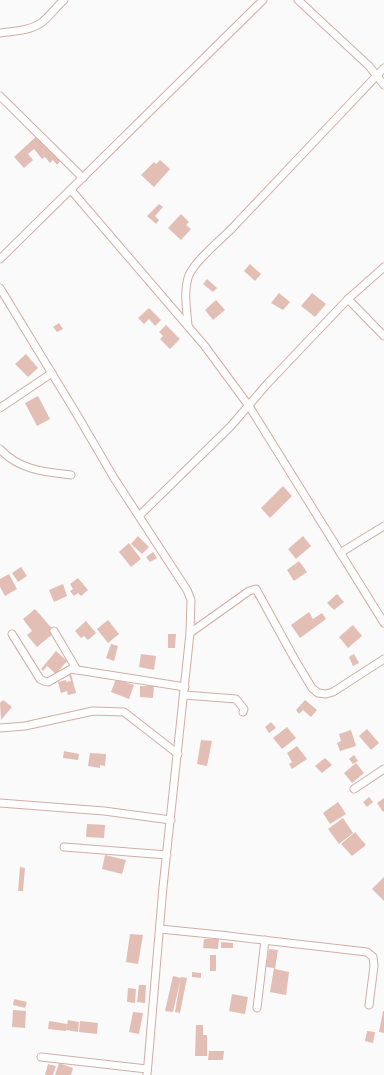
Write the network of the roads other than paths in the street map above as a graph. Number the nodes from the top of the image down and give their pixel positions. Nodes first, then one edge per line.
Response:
1 (64, 0) edge
2 (263, 0) edge
3 (298, 0) edge
4 (0, 33) edge
5 (384, 68) edge
6 (377, 75) junction
7 (384, 85) edge
8 (0, 96) edge
9 (83, 178) junction
10 (71, 190) junction
11 (0, 259) edge
12 (384, 267) edge
13 (0, 288) edge
14 (348, 299) junction
15 (188, 327) junction
16 (384, 336) edge
17 (52, 373) junction
18 (249, 406) junction
19 (0, 408) edge
20 (0, 449) edge
21 (71, 475) dead end
22 (139, 516) junction
23 (384, 526) edge
24 (340, 553) junction
25 (382, 614) edge
26 (384, 623) edge
27 (54, 631) dead end
28 (190, 633) junction
29 (12, 634) dead end
30 (384, 659) edge
31 (77, 670) junction
32 (185, 687) junction
33 (184, 695) junction
34 (243, 712) dead end
35 (0, 728) edge
36 (178, 754) junction
37 (384, 769) edge
38 (354, 789) dead end
39 (0, 803) edge
40 (171, 820) junction
41 (64, 847) dead end
42 (167, 855) junction
43 (160, 930) junction
44 (265, 940) junction
45 (369, 1005) dead end
46 (257, 1008) dead end
47 (41, 1057) dead end
48 (147, 1072) edge

1 - 4 street
2 - 9 street
3 - 6 street
5 - 6 street
6 - 7 street
6 - 15 street
8 - 9 street
9 - 10 street
10 - 11 street
10 - 15 street
12 - 14 street
13 - 17 street
14 - 16 street
14 - 18 street
15 - 18 street
17 - 19 street
17 - 22 street
18 - 22 street
18 - 24 street
20 - 21 street
22 - 28 street
23 - 24 street
24 - 25 street
25 - 26 street
27 - 31 street
28 - 30 street
28 - 32 street
29 - 31 street
31 - 32 street
32 - 33 street
33 - 34 street
33 - 36 street
35 - 36 street
36 - 40 street
37 - 38 street
39 - 40 street
40 - 42 street
41 - 42 street
42 - 43 street
43 - 44 street
43 - 48 street
44 - 45 street
44 - 46 street
47 - 48 street

